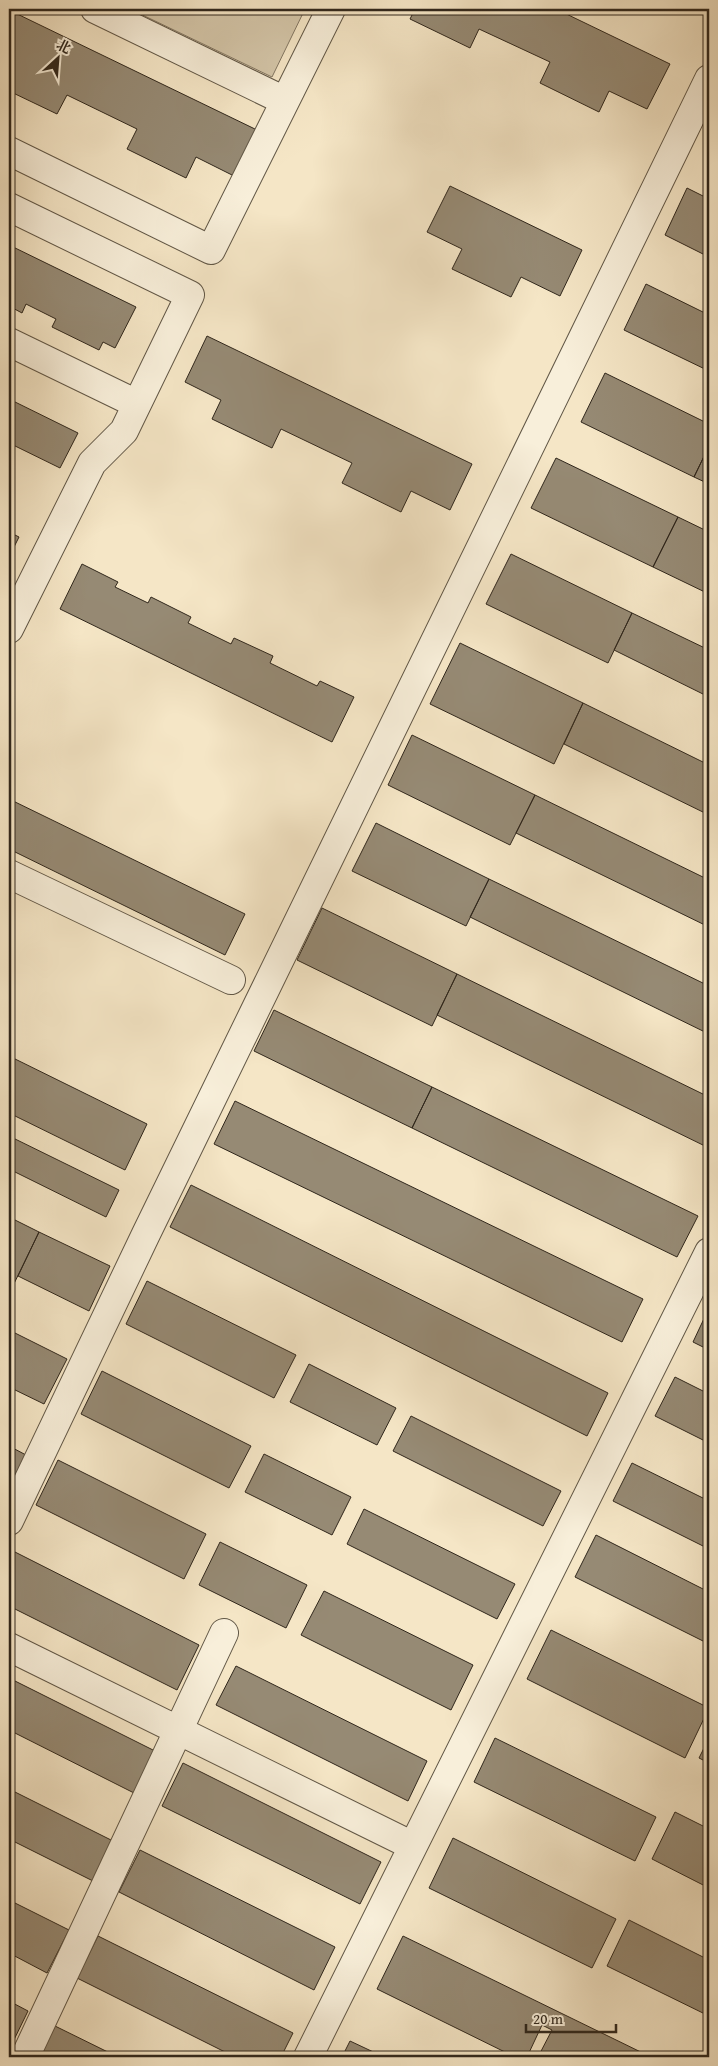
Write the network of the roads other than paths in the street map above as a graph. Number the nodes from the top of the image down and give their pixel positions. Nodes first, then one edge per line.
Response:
1 (95, 9) edge
2 (331, 9) edge
3 (709, 79) edge
4 (285, 101) junction
5 (9, 151) edge
6 (9, 207) edge
7 (9, 342) edge
8 (137, 404) junction
9 (9, 629) edge
10 (9, 874) edge
11 (231, 980) dead end
12 (709, 1252) edge
13 (9, 1521) edge
14 (224, 1633) dead end
15 (10, 1649) edge
16 (179, 1730) junction
17 (413, 1846) junction
18 (25, 2057) edge
19 (308, 2057) edge

1 - 4 lane
2 - 4 lane
3 - 13 lane
4 - 5 lane
6 - 8 lane
7 - 8 lane
8 - 9 lane
10 - 11 lane
12 - 17 lane
14 - 16 lane
15 - 16 lane
16 - 17 lane
16 - 18 lane
17 - 19 lane

